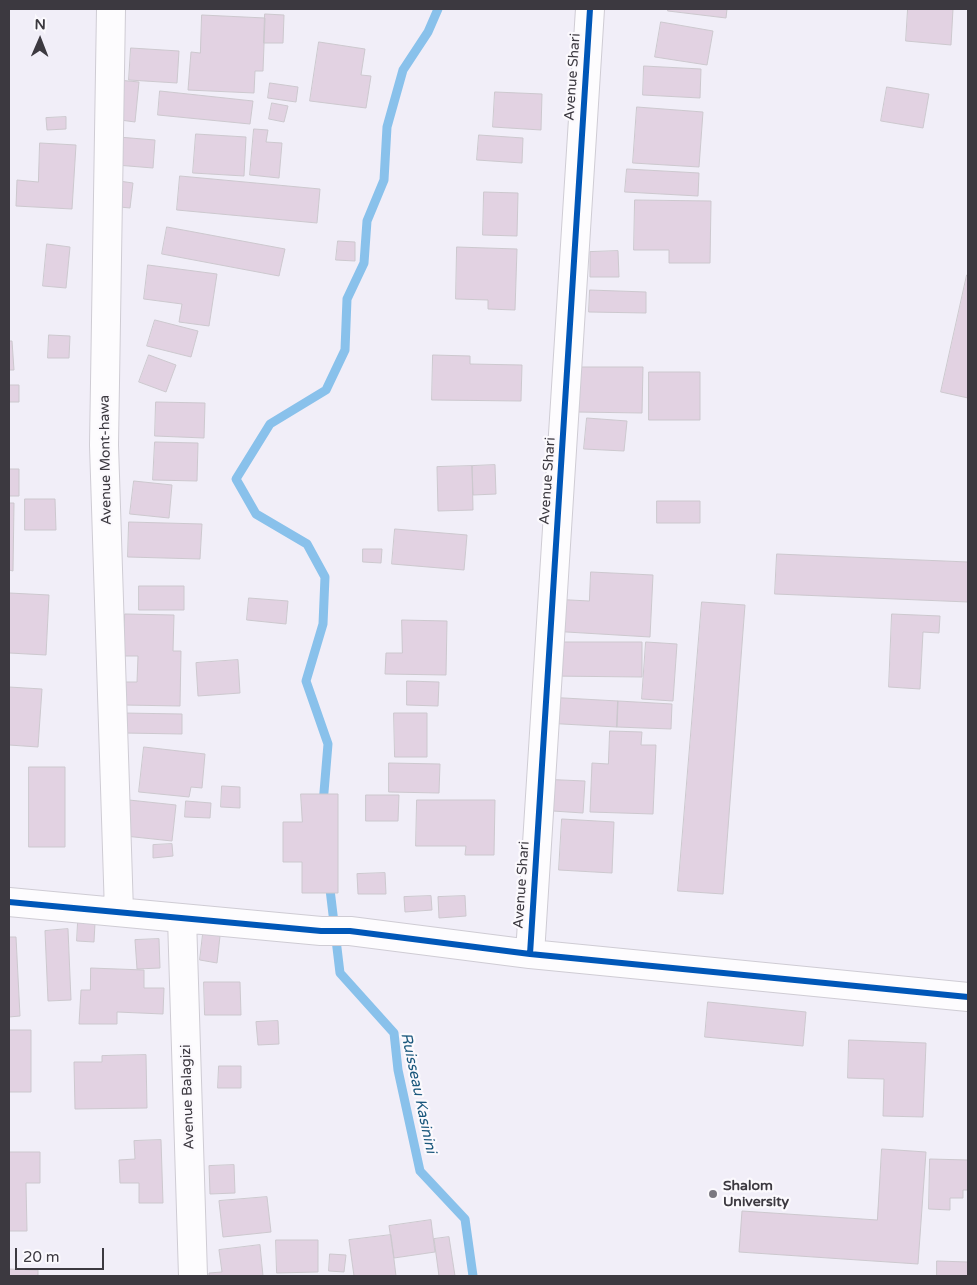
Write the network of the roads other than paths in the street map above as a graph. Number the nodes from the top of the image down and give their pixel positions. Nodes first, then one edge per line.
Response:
1 (111, 9) edge
2 (590, 9) edge
3 (9, 902) edge
4 (119, 912) junction
5 (182, 918) junction
6 (530, 954) junction
7 (968, 997) edge
8 (193, 1276) edge

1 - 4 street, Avenue Mont-hawa
2 - 6 street, Avenue Shari
3 - 4 street
4 - 5 street
5 - 6 street
5 - 8 street, Avenue Balagizi
6 - 7 street

